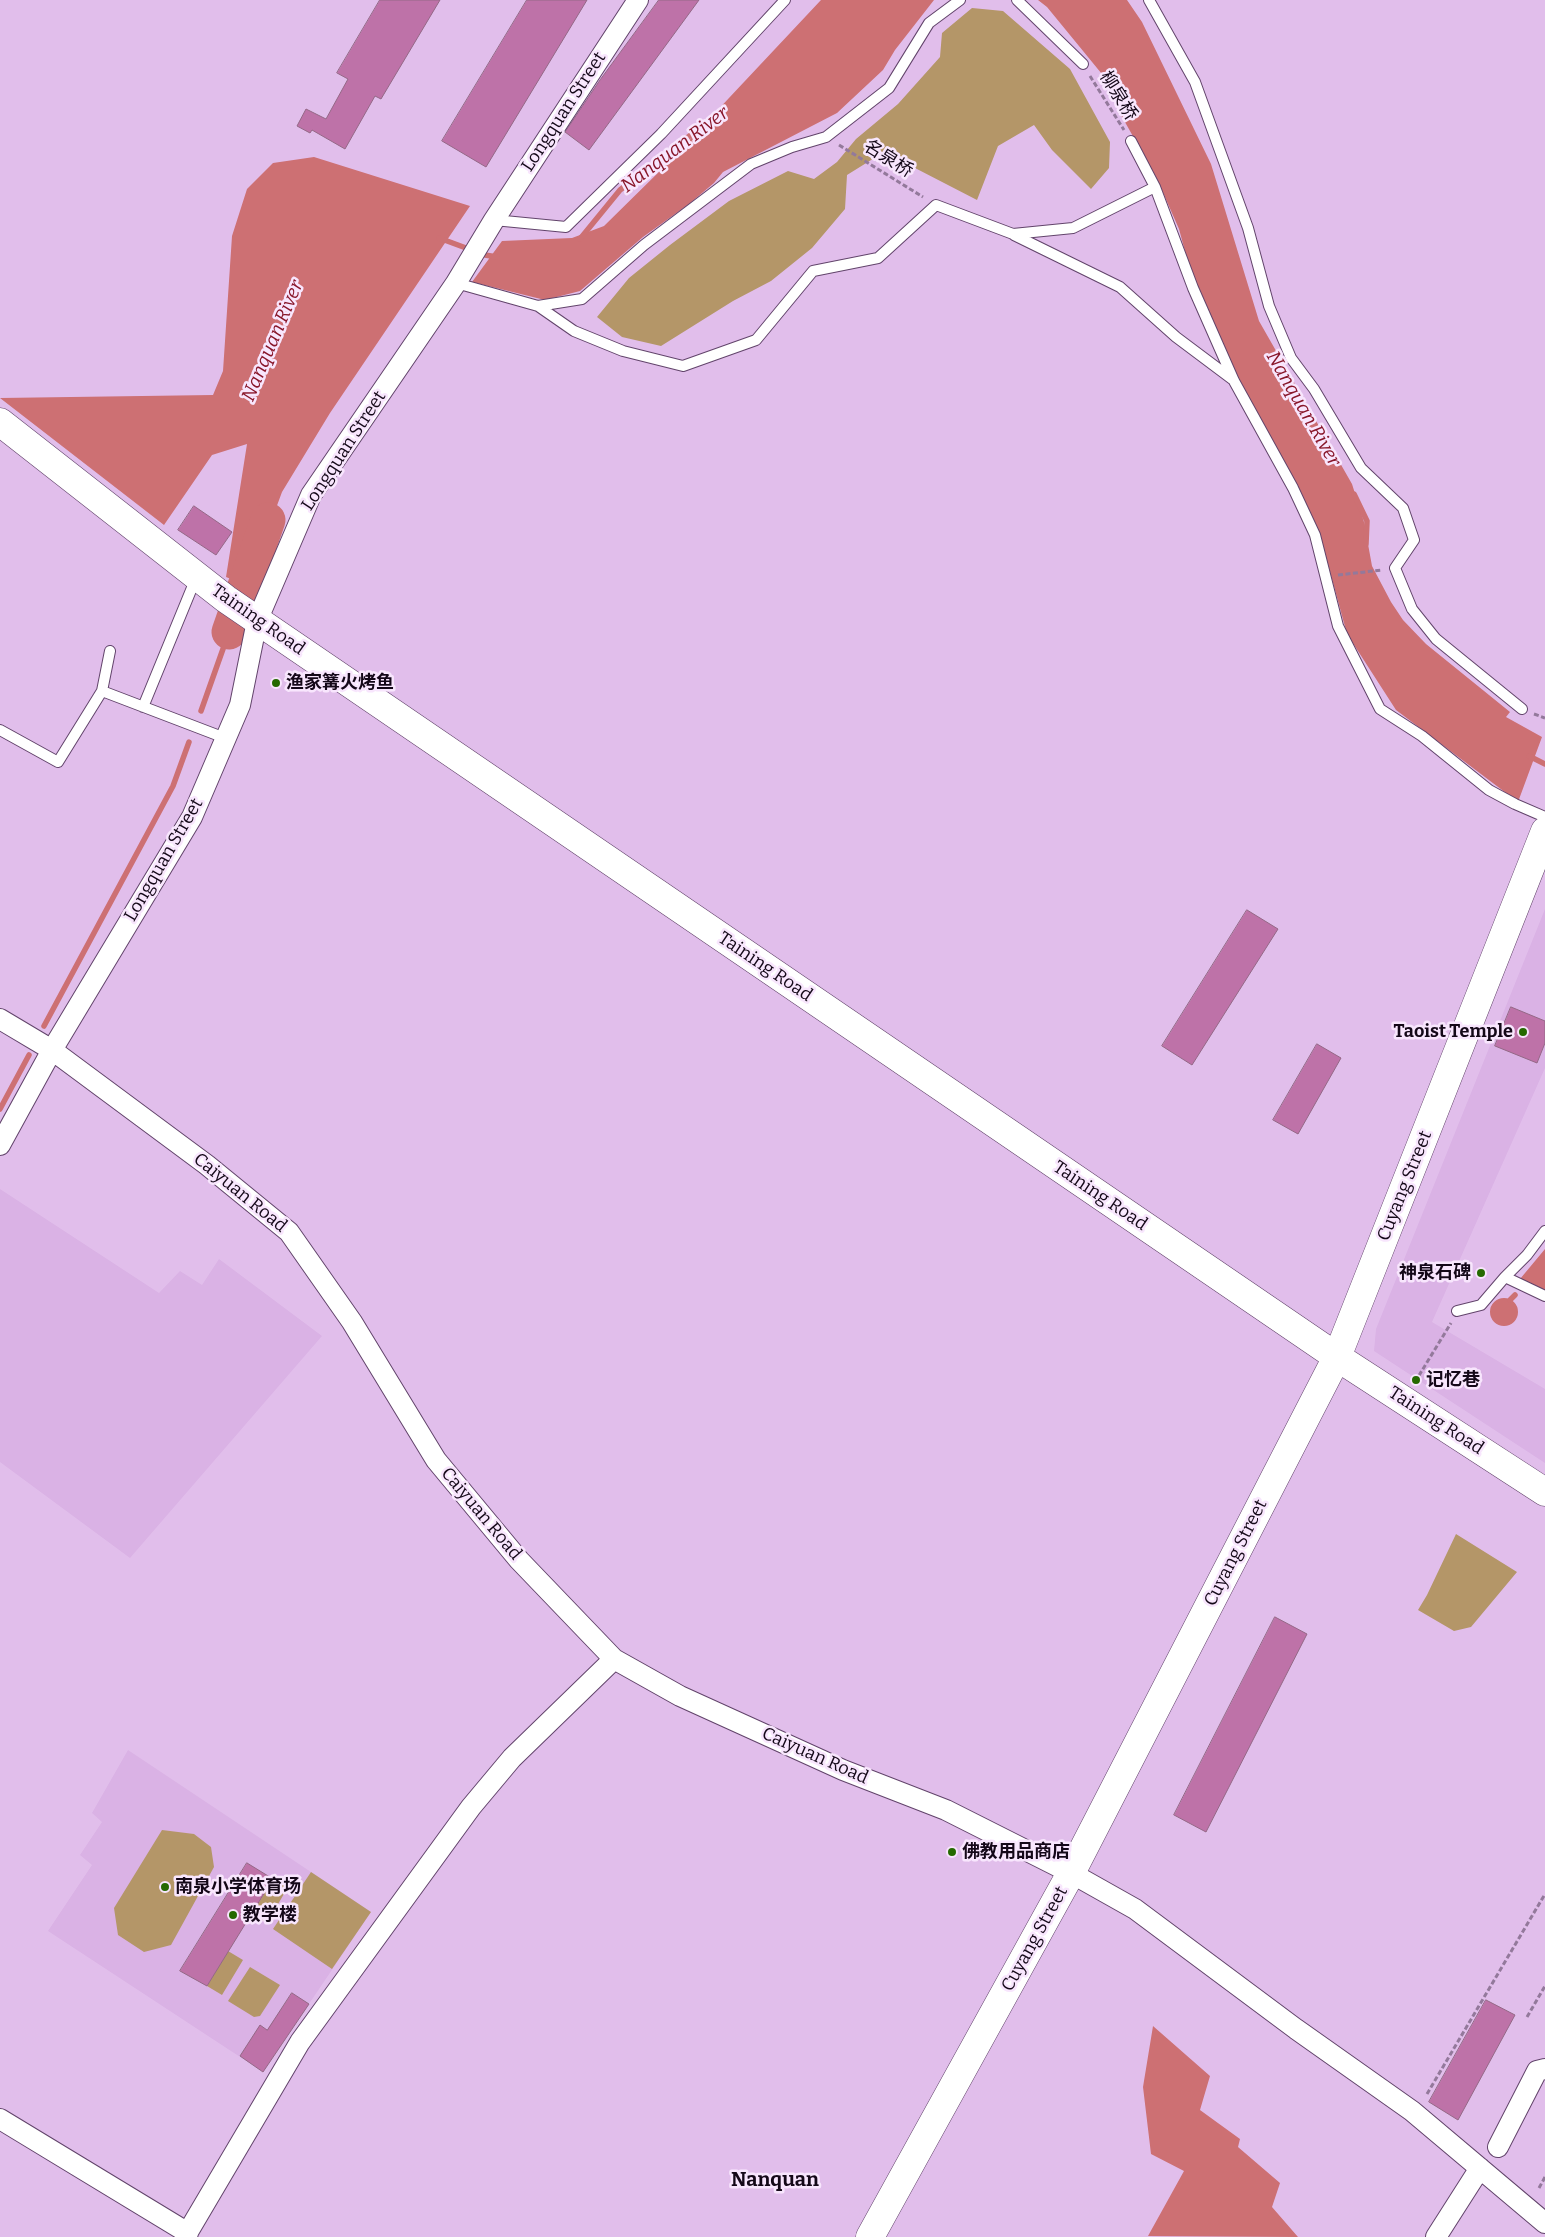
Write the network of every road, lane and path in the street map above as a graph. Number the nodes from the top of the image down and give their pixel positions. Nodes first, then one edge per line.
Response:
1 (638, 0) edge
2 (785, 0) edge
3 (960, 0) edge
4 (1017, 0) edge
5 (1149, 0) edge
6 (1082, 64) joint
7 (826, 137) junction
8 (1131, 141) joint
9 (1156, 187) junction
10 (936, 205) junction
11 (494, 220) junction
12 (1013, 234) junction
13 (456, 283) junction
14 (538, 306) junction
15 (1234, 381) junction
16 (0, 422) edge
17 (1395, 568) junction
18 (1325, 576) junction
19 (197, 577) junction
20 (257, 621) junction
21 (110, 651) dead end
22 (102, 691) junction
23 (143, 707) junction
24 (1522, 709) dead end
25 (0, 730) edge
26 (225, 738) junction
27 (1544, 830) edge
28 (0, 1020) edge
29 (52, 1050) junction
30 (0, 1145) edge
31 (1545, 1231) edge
32 (1505, 1278) junction
33 (1545, 1296) edge
34 (1457, 1311) dead end
35 (1447, 1331) dead end
36 (1337, 1357) junction
37 (1403, 1400) junction
38 (1545, 1492) edge
39 (614, 1659) junction
40 (1071, 1873) junction
41 (1545, 1894) edge
42 (1545, 1986) edge
43 (1527, 2017) dead end
44 (1545, 2069) edge
45 (1427, 2094) dead end
46 (0, 2119) edge
47 (1498, 2147) dead end
48 (1480, 2168) junction
49 (1545, 2177) edge
50 (1539, 2188) dead end
51 (1545, 2223) edge
52 (186, 2235) edge
53 (875, 2235) edge
54 (1436, 2237) edge

1 - 11 street, Longquan Street
2 - 11 lane
3 - 7 lane
4 - 6 lane
5 - 17 lane
6 - 8 path, 柳泉桥
7 - 10 path, 名泉桥
7 - 14 lane
8 - 9 lane
9 - 12 lane
9 - 15 lane
10 - 12 lane
10 - 14 lane
11 - 13 street, Longquan Street
12 - 15 lane
13 - 14 lane
13 - 20 street, Longquan Street
15 - 18 lane
16 - 19 street, Taining Road
17 - 18 path
17 - 24 lane
18 - 27 lane
19 - 20 street, Taining Road
19 - 23 lane
20 - 26 street, Longquan Street
20 - 36 street, Taining Road
21 - 22 lane
22 - 23 lane
22 - 25 lane
23 - 26 lane
26 - 29 street, Longquan Street
27 - 36 street, Cuyang Street
28 - 29 street, Caiyuan Road
29 - 30 street, Longquan Street
29 - 39 street, Caiyuan Road
31 - 32 lane
32 - 33 lane
32 - 34 lane
35 - 37 path
36 - 37 street, Taining Road
36 - 40 street, Cuyang Street
37 - 38 street, Taining Road
39 - 40 street, Caiyuan Road
39 - 52 street
40 - 48 street, Caiyuan Road
40 - 53 street, Cuyang Street
41 - 45 path
42 - 43 path
44 - 47 street
46 - 52 street
48 - 51 street, Caiyuan Road
48 - 54 street
49 - 50 path

